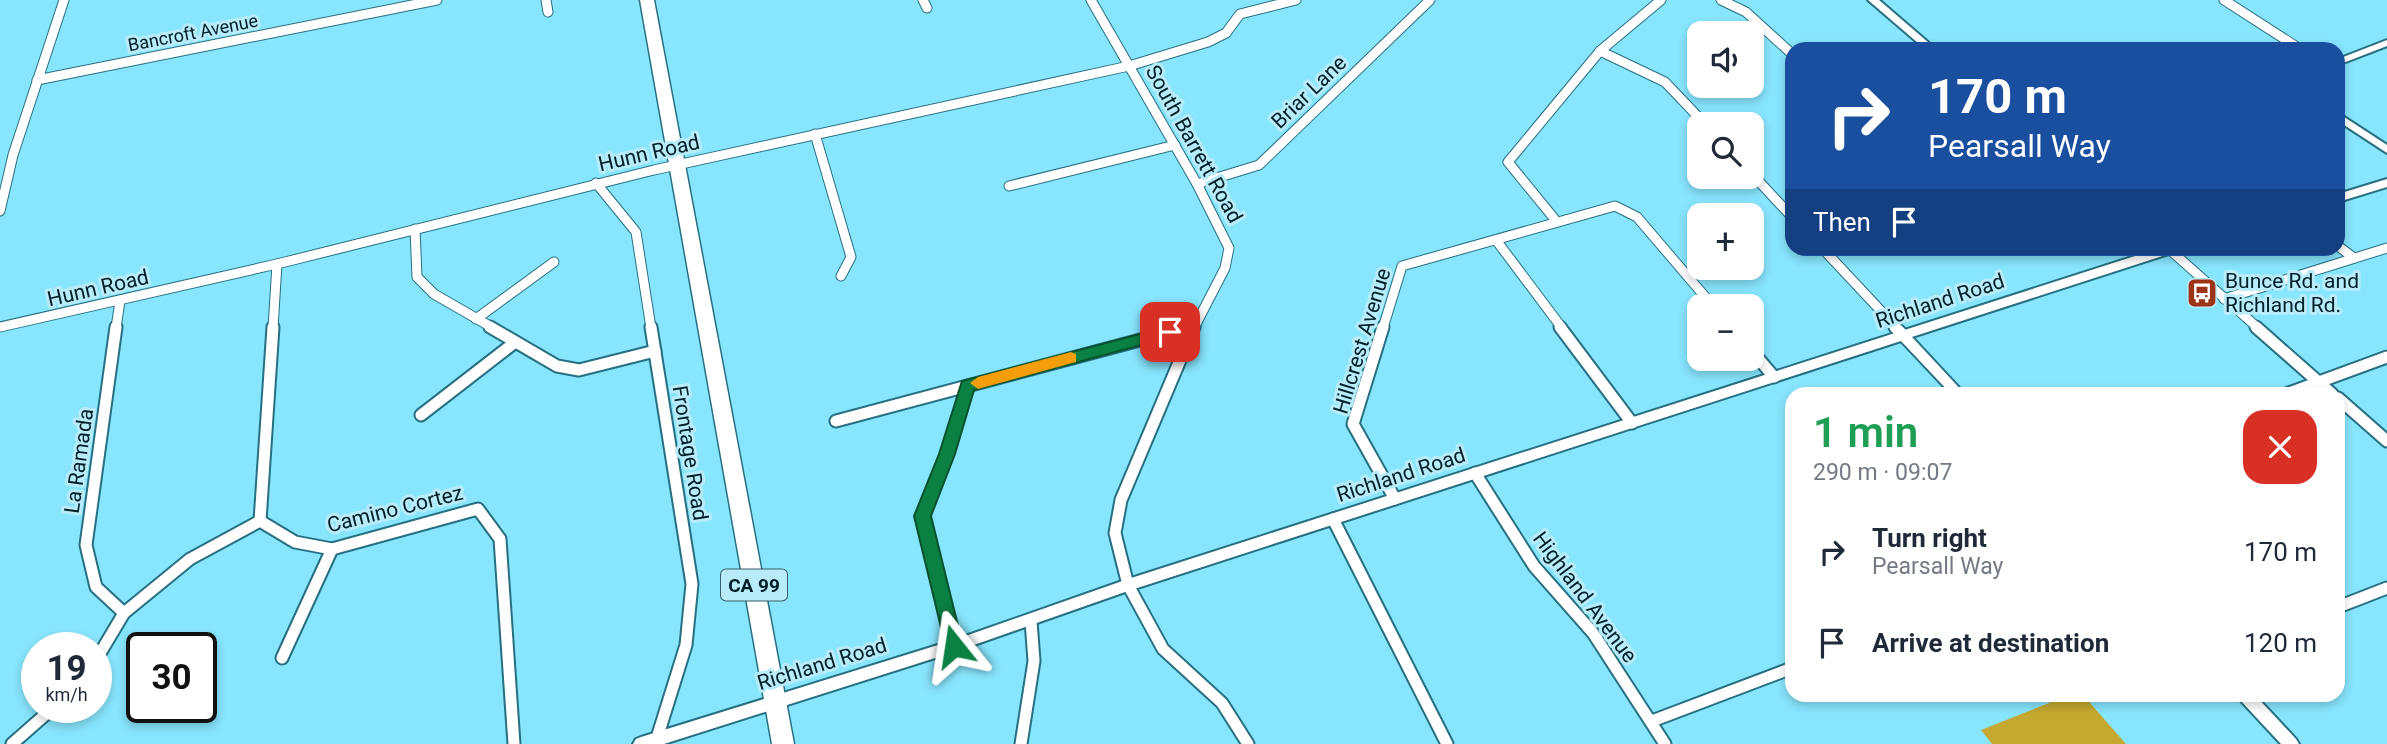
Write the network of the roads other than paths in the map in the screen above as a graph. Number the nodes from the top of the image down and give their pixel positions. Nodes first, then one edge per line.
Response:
1 (437, 0) edge
2 (546, 0) edge
3 (647, 0) edge
4 (1091, 0) edge
5 (1296, 0) edge
6 (1430, 0) edge
7 (1661, 0) edge
8 (1721, 0) edge
9 (1873, 0) edge
10 (2224, 0) edge
11 (67, 1) edge
12 (548, 12) dead end
13 (1923, 42) edge
14 (2289, 42) edge
15 (2387, 43) edge
16 (1785, 48) edge
17 (1600, 51) junction
18 (2345, 59) edge
19 (1129, 66) junction
20 (37, 80) junction
21 (1693, 112) edge
22 (2345, 121) edge
23 (815, 134) junction
24 (1175, 145) junction
25 (2387, 150) edge
26 (13, 155) junction
27 (0, 158) edge
28 (676, 165) junction
29 (596, 183) junction
30 (2387, 183) edge
31 (1197, 184) junction
32 (1009, 186) dead end
33 (1764, 187) edge
34 (2345, 196) edge
35 (1785, 209) edge
36 (0, 211) edge
37 (1557, 222) junction
38 (415, 229) junction
39 (1496, 240) junction
40 (2387, 248) edge
41 (2345, 251) edge
42 (1829, 256) edge
43 (2149, 256) edge
44 (2178, 256) edge
45 (2354, 258) junction
46 (554, 262) dead end
47 (277, 264) junction
48 (841, 276) dead end
49 (1703, 294) edge
50 (2224, 299) junction
51 (120, 301) junction
52 (476, 319) junction
53 (1195, 325) junction
54 (0, 327) edge
55 (1903, 335) junction
56 (514, 343) junction
57 (655, 351) junction
58 (2387, 357) edge
59 (1764, 366) edge
60 (1773, 377) junction
61 (2319, 382) junction
62 (968, 386) junction
63 (1952, 387) edge
64 (2305, 387) edge
65 (2324, 387) edge
66 (2345, 404) edge
67 (421, 415) dead end
68 (836, 421) dead end
69 (1632, 423) junction
70 (2387, 440) edge
71 (1475, 473) junction
72 (1395, 499) junction
73 (1333, 519) junction
74 (260, 522) junction
75 (332, 549) junction
76 (1128, 585) junction
77 (2387, 588) edge
78 (2345, 604) edge
79 (124, 613) junction
80 (1031, 621) junction
81 (112, 633) edge
82 (954, 646) junction
83 (282, 658) dead end
84 (1785, 671) edge
85 (776, 700) junction
86 (2252, 702) edge
87 (1652, 720) junction
88 (36, 723) edge
89 (657, 738) junction
90 (12, 744) edge
91 (514, 744) edge
92 (641, 744) edge
93 (783, 744) edge
94 (1021, 744) edge
95 (1248, 744) edge
96 (1447, 744) edge
97 (1665, 744) edge
98 (2291, 744) edge

1 - 20 street, Bancroft Avenue
2 - 12 street
3 - 28 highway, CA 99
4 - 19 street, South Barrett Road
5 - 19 street, Hunn Road
6 - 31 street, Briar Lane
7 - 17 street
8 - 16 street
9 - 13 street
10 - 14 street
11 - 20 street
15 - 18 street
17 - 21 street
17 - 37 street
19 - 23 street, Hunn Road
19 - 24 street, South Barrett Road
20 - 26 street
22 - 25 street
23 - 28 street, Hunn Road
23 - 48 street
24 - 31 street, South Barrett Road
24 - 32 street
26 - 27 street
26 - 36 street
28 - 29 street, Hunn Road
28 - 85 highway, CA 99
29 - 38 street, Hunn Road
29 - 57 street, Frontage Road
30 - 34 street
31 - 53 street, South Barrett Road
33 - 35 street
37 - 39 street, Hillcrest Avenue
37 - 49 street, Hillcrest Avenue
38 - 47 street, Hunn Road
38 - 52 street
39 - 69 street
39 - 72 street, Hillcrest Avenue
40 - 45 street
41 - 45 street
42 - 55 street
43 - 55 street, Richland Road
44 - 50 street
45 - 50 street
46 - 52 street
47 - 51 street, Hunn Road
47 - 74 street
50 - 61 street
51 - 54 street, Hunn Road
51 - 79 street, La Ramada
52 - 56 street
53 - 62 street
53 - 76 street, South Barrett Road
55 - 60 street, Richland Road
55 - 63 street
56 - 57 street
56 - 67 street
57 - 89 street, Frontage Road
58 - 61 street
59 - 60 street
60 - 69 street, Richland Road
61 - 64 street
61 - 65 street
62 - 68 street
62 - 82 street
66 - 70 street
69 - 71 street, Richland Road
71 - 72 street, Richland Road
71 - 87 street, Highland Avenue
72 - 73 street, Richland Road
73 - 76 street, Richland Road
73 - 96 street
74 - 75 street, Camino Cortez
74 - 79 street
75 - 83 street
75 - 91 street, Camino Cortez
76 - 80 street, Richland Road
76 - 95 street, South Barrett Road
77 - 78 street
79 - 81 street
80 - 82 street, Richland Road
80 - 94 street
82 - 85 street, Richland Road
84 - 87 street
85 - 89 street, Richland Road
85 - 93 highway, CA 99
86 - 98 street
87 - 97 street, Highland Avenue
88 - 90 street
89 - 92 street, Richland Road

